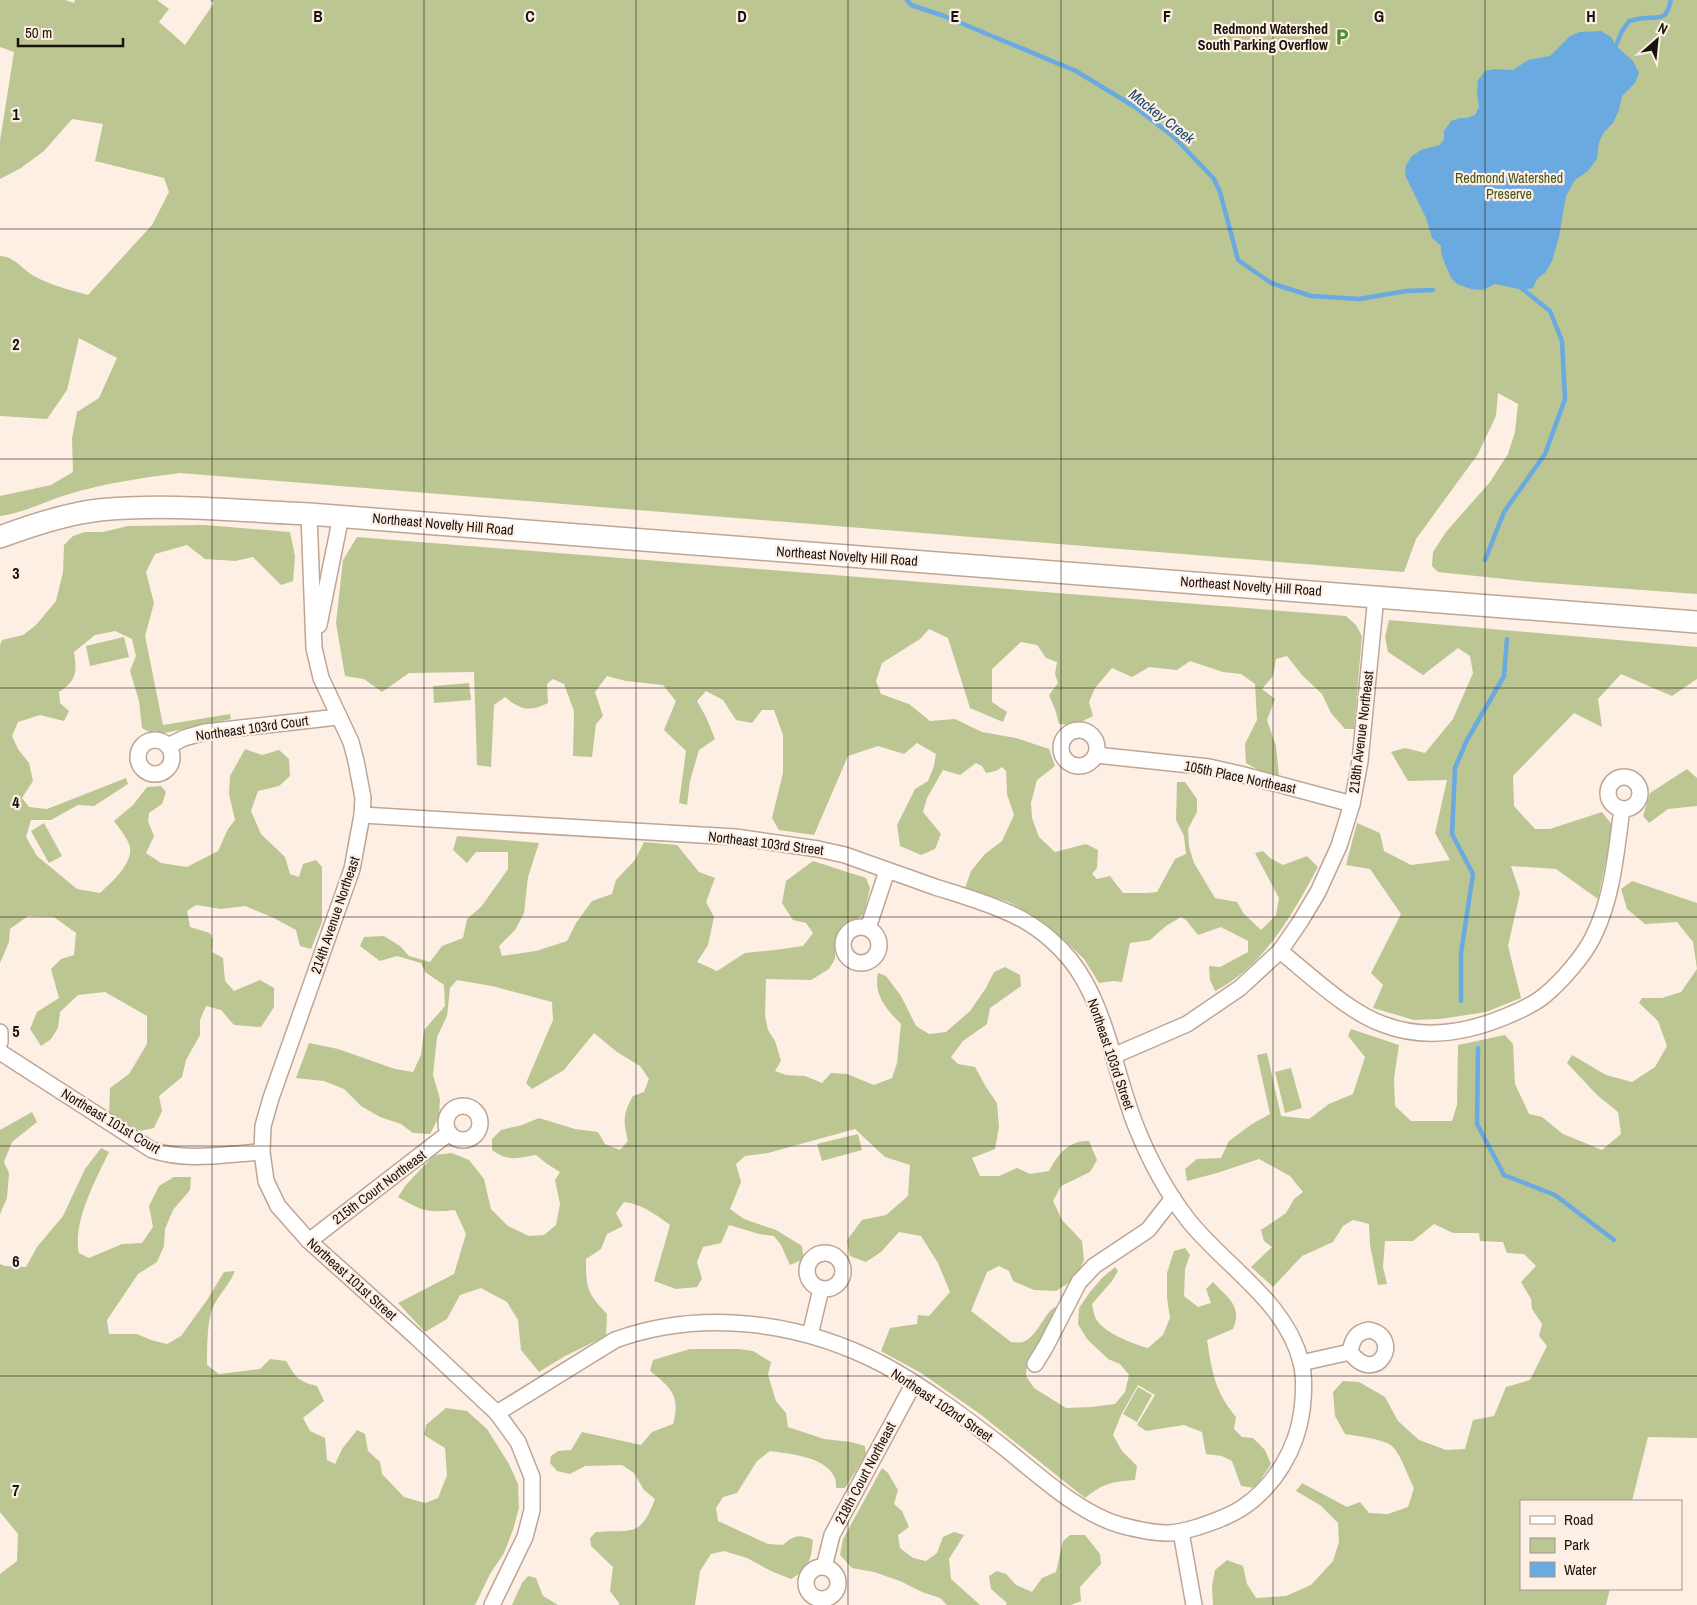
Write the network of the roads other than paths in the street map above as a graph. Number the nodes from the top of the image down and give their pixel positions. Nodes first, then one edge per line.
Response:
1 (309, 514) junction
2 (341, 516) junction
3 (0, 537) edge
4 (1376, 596) junction
5 (1697, 622) edge
6 (314, 648) junction
7 (338, 717) junction
8 (168, 746) dead end
9 (1096, 755) dead end
10 (1352, 804) junction
11 (1622, 809) dead end
12 (362, 815) junction
13 (887, 870) junction
14 (868, 928) dead end
15 (1280, 951) junction
16 (0, 1032) edge
17 (0, 1042) edge
18 (0, 1052) edge
19 (1113, 1056) junction
20 (449, 1133) dead end
21 (262, 1152) junction
22 (1173, 1198) junction
23 (309, 1241) junction
24 (821, 1289) dead end
25 (810, 1335) junction
26 (1350, 1352) dead end
27 (1302, 1363) junction
28 (1035, 1364) dead end
29 (914, 1383) junction
30 (497, 1413) junction
31 (1181, 1532) junction
32 (824, 1567) dead end
33 (492, 1605) edge
34 (1194, 1605) edge

1 - 2 main road, Northeast Novelty Hill Road
1 - 3 main road, Northeast Novelty Hill Road
1 - 6 street, 214th Avenue Northeast
2 - 4 main road, Northeast Novelty Hill Road
2 - 6 street, 214th Avenue Northeast
4 - 5 main road, Northeast Novelty Hill Road
4 - 10 street, 218th Avenue Northeast
6 - 7 street, 214th Avenue Northeast
7 - 8 street, Northeast 103rd Court
7 - 12 street, 214th Avenue Northeast
9 - 10 street, 105th Place Northeast
10 - 15 street, 218th Avenue Northeast
11 - 15 street
12 - 13 street, Northeast 103rd Street
12 - 21 street, 214th Avenue Northeast
13 - 14 street
13 - 19 street, Northeast 103rd Street
15 - 19 street, 218th Avenue Northeast
16 - 17 street
18 - 21 street, Northeast 101st Court
19 - 22 street, Northeast 103rd Street
20 - 23 street, 215th Court Northeast
21 - 23 street, Northeast 101st Street
22 - 27 street, Northeast 103rd Street
22 - 28 street
23 - 30 street, Northeast 101st Street
24 - 25 street
25 - 29 street, Northeast 102nd Street
25 - 30 street, Northeast 102nd Street
26 - 27 street
27 - 31 street, Northeast 103rd Street
29 - 31 street, Northeast 102nd Street
29 - 32 street, 218th Court Northeast
30 - 33 street, Northeast 101st Street
31 - 34 street

